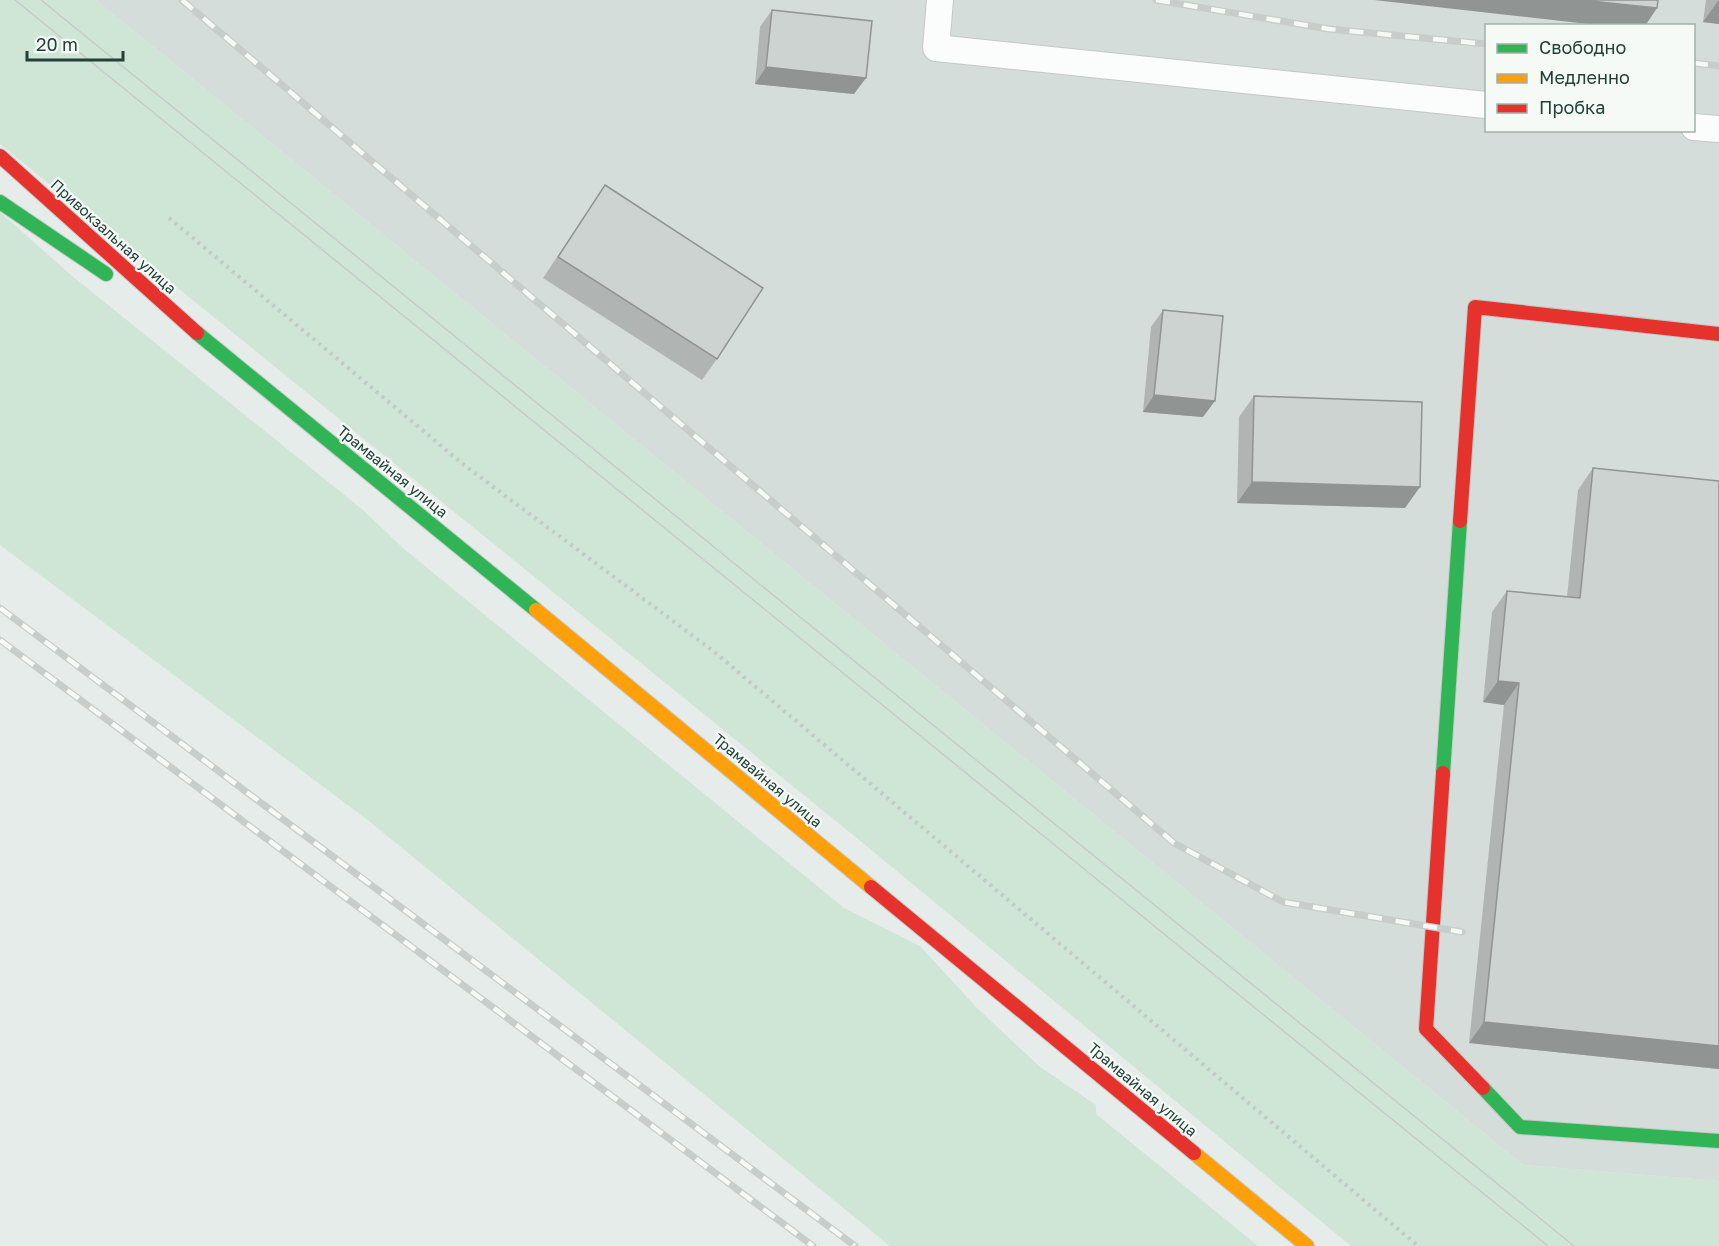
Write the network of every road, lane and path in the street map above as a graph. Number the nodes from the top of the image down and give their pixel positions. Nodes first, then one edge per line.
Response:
1 (940, 0) edge
2 (1485, 105) edge
3 (1695, 127) edge
4 (1719, 129) edge
5 (0, 156) edge
6 (0, 202) edge
7 (170, 218) dead end
8 (1719, 334) edge
9 (207, 342) junction
10 (1719, 1141) edge
11 (1307, 1246) edge
12 (1418, 1246) edge

1 - 2 street
3 - 4 street
5 - 9 main road, Привокзальная улица
6 - 9 main road
7 - 12 path
8 - 10 main road
9 - 11 main road, Трамвайная улица

